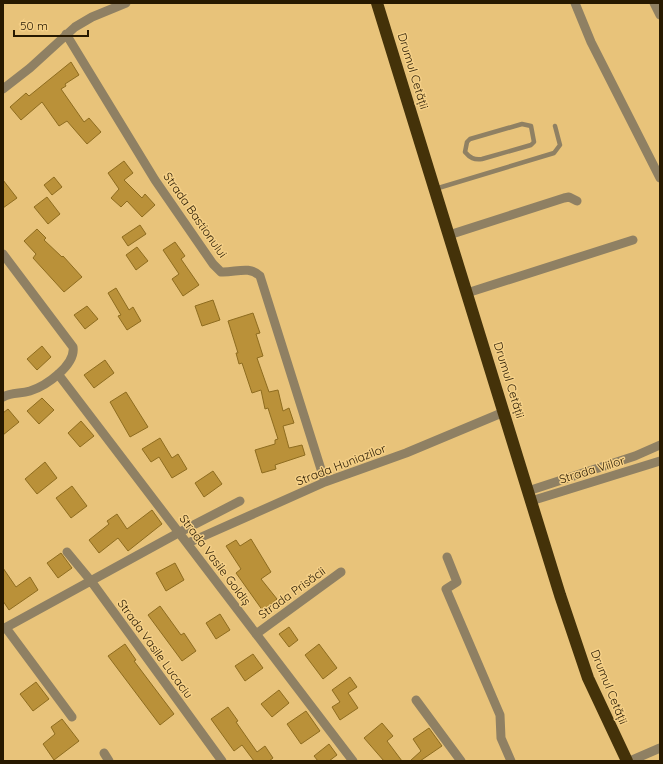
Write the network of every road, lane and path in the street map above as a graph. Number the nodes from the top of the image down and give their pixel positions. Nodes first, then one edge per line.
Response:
1 (126, 3) edge
2 (377, 3) edge
3 (575, 3) edge
4 (654, 3) edge
5 (660, 15) edge
6 (66, 34) junction
7 (3, 89) edge
8 (555, 126) dead end
9 (465, 152) joint
10 (660, 178) edge
11 (435, 189) junction
12 (577, 201) dead end
13 (449, 235) junction
14 (632, 240) dead end
15 (3, 254) edge
16 (467, 293) junction
17 (58, 374) junction
18 (3, 397) edge
19 (504, 412) junction
20 (660, 445) edge
21 (660, 461) edge
22 (325, 482) junction
23 (530, 496) junction
24 (240, 501) dead end
25 (180, 532) junction
26 (188, 543) junction
27 (67, 552) dead end
28 (446, 557) dead end
29 (341, 572) dead end
30 (91, 581) junction
31 (5, 628) edge
32 (256, 634) junction
33 (416, 700) dead end
34 (72, 717) dead end
35 (660, 748) edge
36 (222, 761) edge
37 (353, 761) edge
38 (461, 761) edge
39 (511, 761) edge
40 (626, 761) edge
41 (630, 761) edge

1 - 6 street
2 - 11 highway, Drumul Cetății
3 - 10 street
4 - 5 street
6 - 7 street
6 - 22 street, Strada Bastionului
8 - 11 lane
9 - 9 lane
11 - 13 highway, Drumul Cetății
12 - 13 street
13 - 16 highway, Drumul Cetății
14 - 16 street
15 - 17 street
16 - 19 highway, Drumul Cetății
17 - 18 street
17 - 25 street, Strada Vasile Goldiș
19 - 22 street, Strada Huniazilor
19 - 23 highway, Drumul Cetății
20 - 23 street
21 - 23 street, Strada Viilor
22 - 26 street, Strada Huniazilor
23 - 40 highway, Drumul Cetății
24 - 25 street
25 - 26 street, Strada Vasile Goldiș
25 - 30 street
26 - 32 street, Strada Vasile Goldiș
27 - 30 street, Strada Vasile Lucaciu
28 - 39 street
29 - 32 street, Strada Prisăcii
30 - 31 street
30 - 36 street, Strada Vasile Lucaciu
31 - 34 street
32 - 37 street, Strada Vasile Goldiș
33 - 38 street
35 - 41 street

